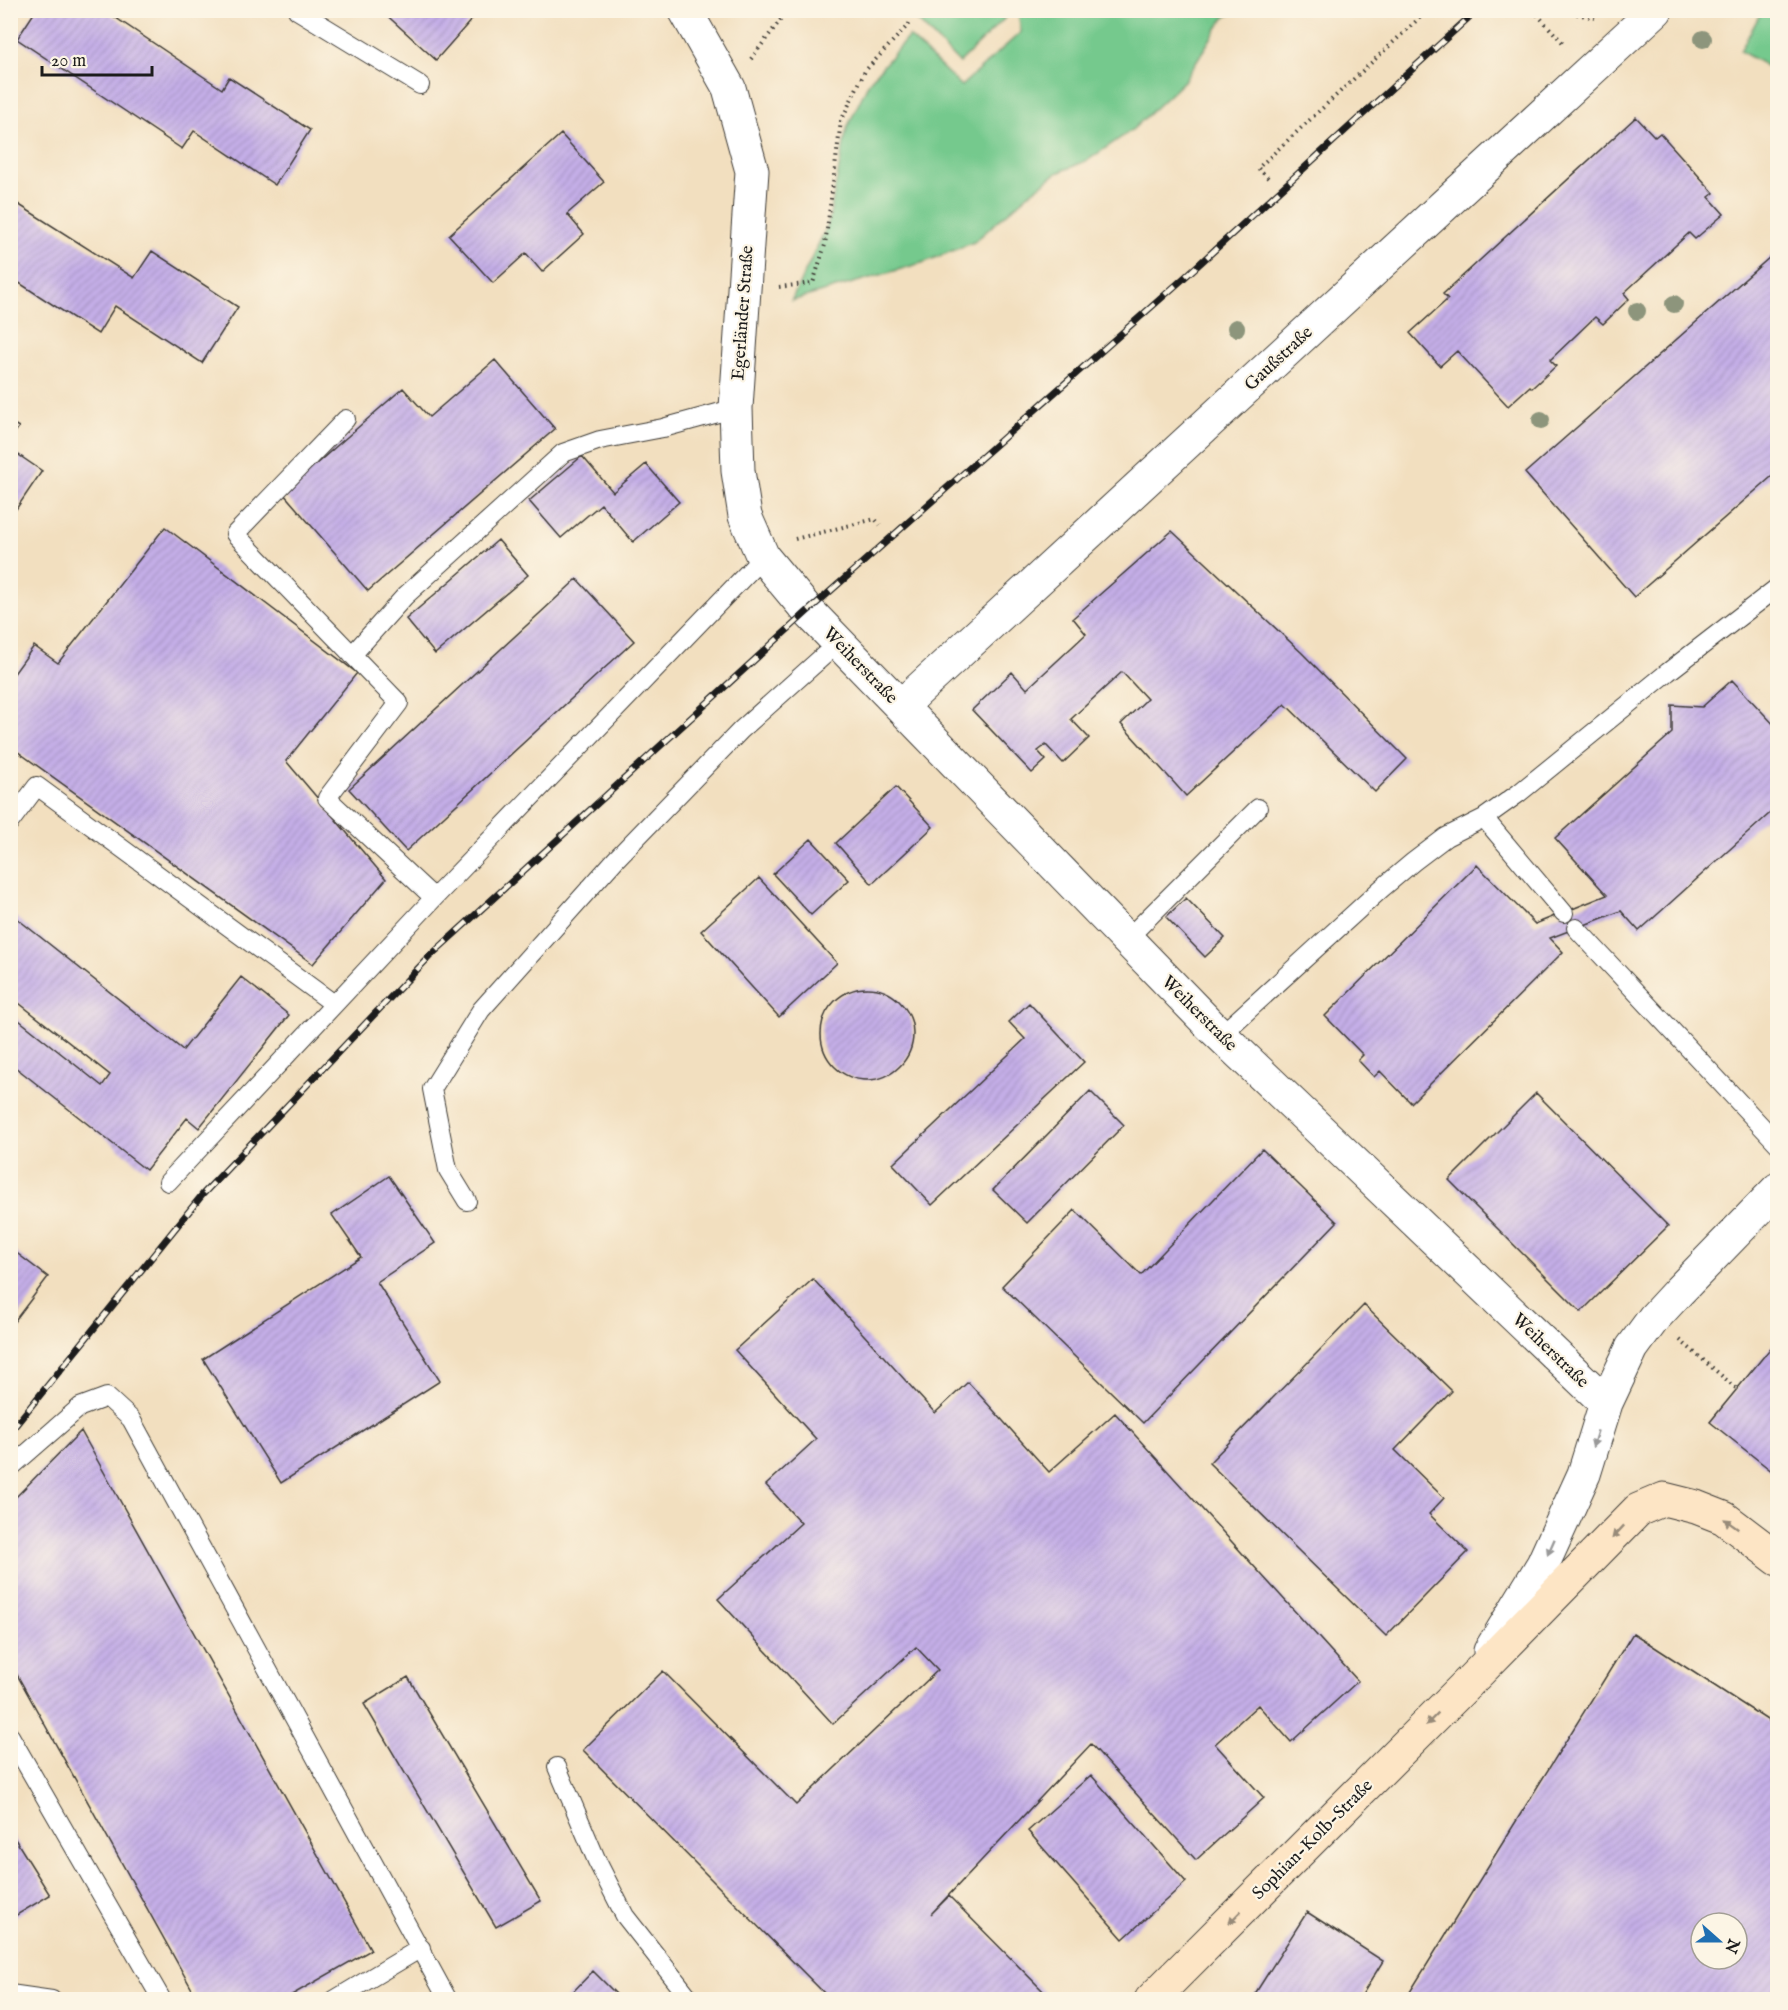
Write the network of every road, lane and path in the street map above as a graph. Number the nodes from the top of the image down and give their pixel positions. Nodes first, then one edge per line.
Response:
1 (297, 10) edge
2 (685, 10) edge
3 (788, 10) edge
4 (1428, 10) edge
5 (1533, 10) edge
6 (1656, 10) edge
7 (910, 23) dead end
8 (1589, 72) junction
9 (420, 85) dead end
10 (729, 88) junction
11 (1268, 178) dead end
12 (744, 292) junction
13 (736, 408) junction
14 (346, 419) dead end
15 (880, 525) dead end
16 (764, 557) junction
17 (1778, 587) edge
18 (808, 611) joint
19 (839, 642) junction
20 (352, 655) junction
21 (901, 706) junction
22 (1258, 808) dead end
23 (1484, 818) junction
24 (10, 822) edge
25 (434, 898) junction
26 (1564, 913) dead end
27 (1576, 928) dead end
28 (1127, 939) junction
29 (334, 1004) junction
30 (1221, 1035) junction
31 (1778, 1144) edge
32 (168, 1182) dead end
33 (1778, 1189) edge
34 (467, 1201) dead end
35 (1654, 1318) junction
36 (1737, 1389) dead end
37 (1606, 1403) junction
38 (10, 1468) edge
39 (1778, 1559) edge
40 (1473, 1678) junction
41 (10, 1736) edge
42 (558, 1767) dead end
43 (421, 1948) junction
44 (10, 1994) edge
45 (52, 2000) edge
46 (162, 2000) edge
47 (334, 2000) edge
48 (448, 2000) edge
49 (691, 2000) edge
50 (1151, 2000) edge

1 - 9 lane
2 - 10 street, Egerländer Straße
3 - 10 path
4 - 11 path
5 - 8 path
6 - 8 street, Gaußstraße
7 - 12 path
8 - 21 street, Gaußstraße
10 - 12 street, Egerländer Straße
12 - 13 street, Egerländer Straße
13 - 16 street, Egerländer Straße
13 - 20 lane
14 - 20 lane
15 - 16 path
16 - 18 street, Egerländer Straße
16 - 25 lane
17 - 23 lane
18 - 19 street, Weiherstraße
19 - 21 street, Weiherstraße
19 - 34 lane
20 - 25 lane
21 - 28 street, Weiherstraße
22 - 28 lane
23 - 26 lane
23 - 30 lane
24 - 29 lane
25 - 29 lane
27 - 31 lane
28 - 30 street, Weiherstraße
29 - 32 lane
30 - 37 street, Weiherstraße
33 - 35 street
35 - 36 path
35 - 37 street
37 -> 40 street
38 - 43 lane
39 -> 40 main road
40 -> 50 main road, Sophian-Kolb-Straße
41 - 46 lane
42 - 49 lane
43 - 47 lane
43 - 48 lane
44 - 45 lane

